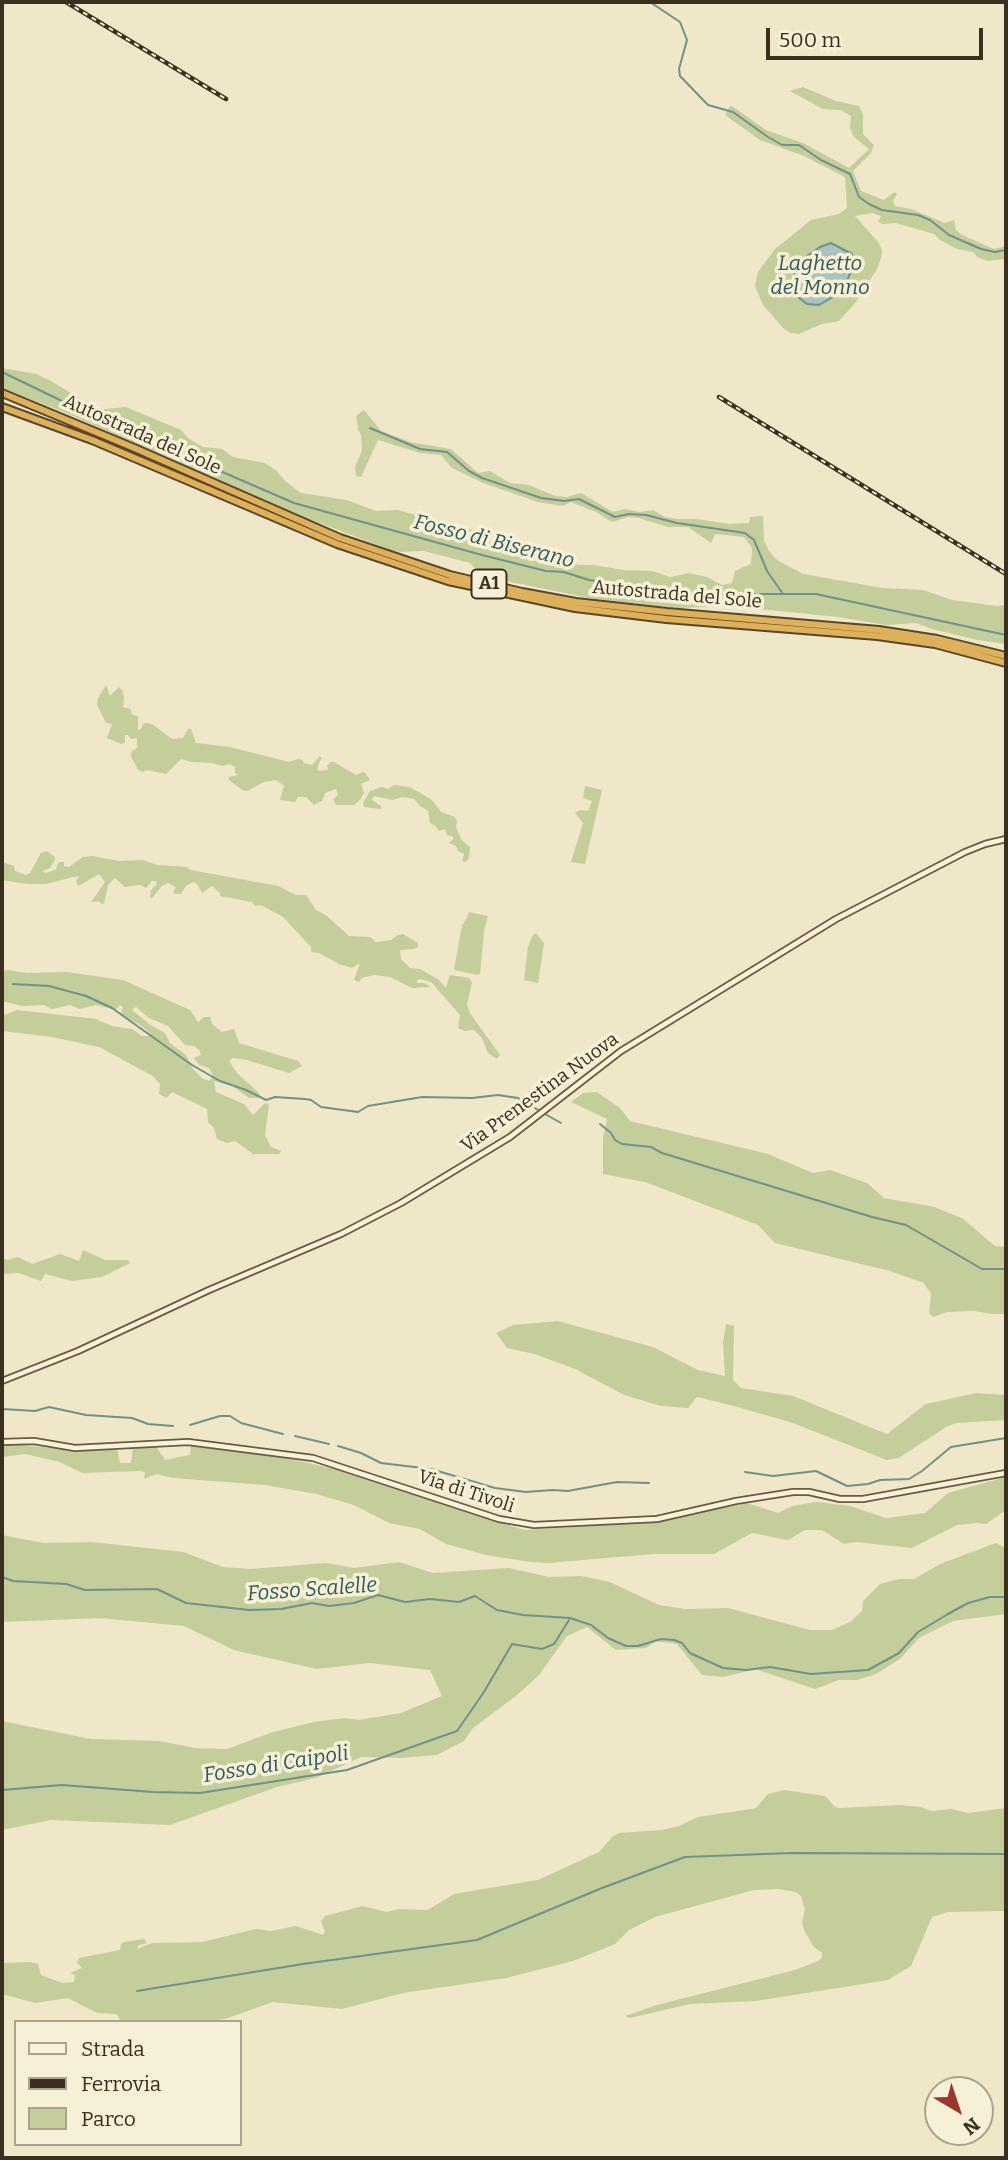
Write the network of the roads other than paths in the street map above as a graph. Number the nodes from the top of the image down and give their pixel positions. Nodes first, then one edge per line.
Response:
1 (2, 393) edge
2 (2, 407) edge
3 (1006, 656) edge
4 (1006, 663) edge
5 (1006, 839) edge
6 (2, 1381) edge
7 (2, 1442) edge
8 (1006, 1473) edge

1 - 3 highway, Autostrada del Sole / A1
2 - 4 highway, Autostrada del Sole / A1
5 - 6 main road, Via Prenestina Nuova
7 - 8 main road, Via di Tivoli

